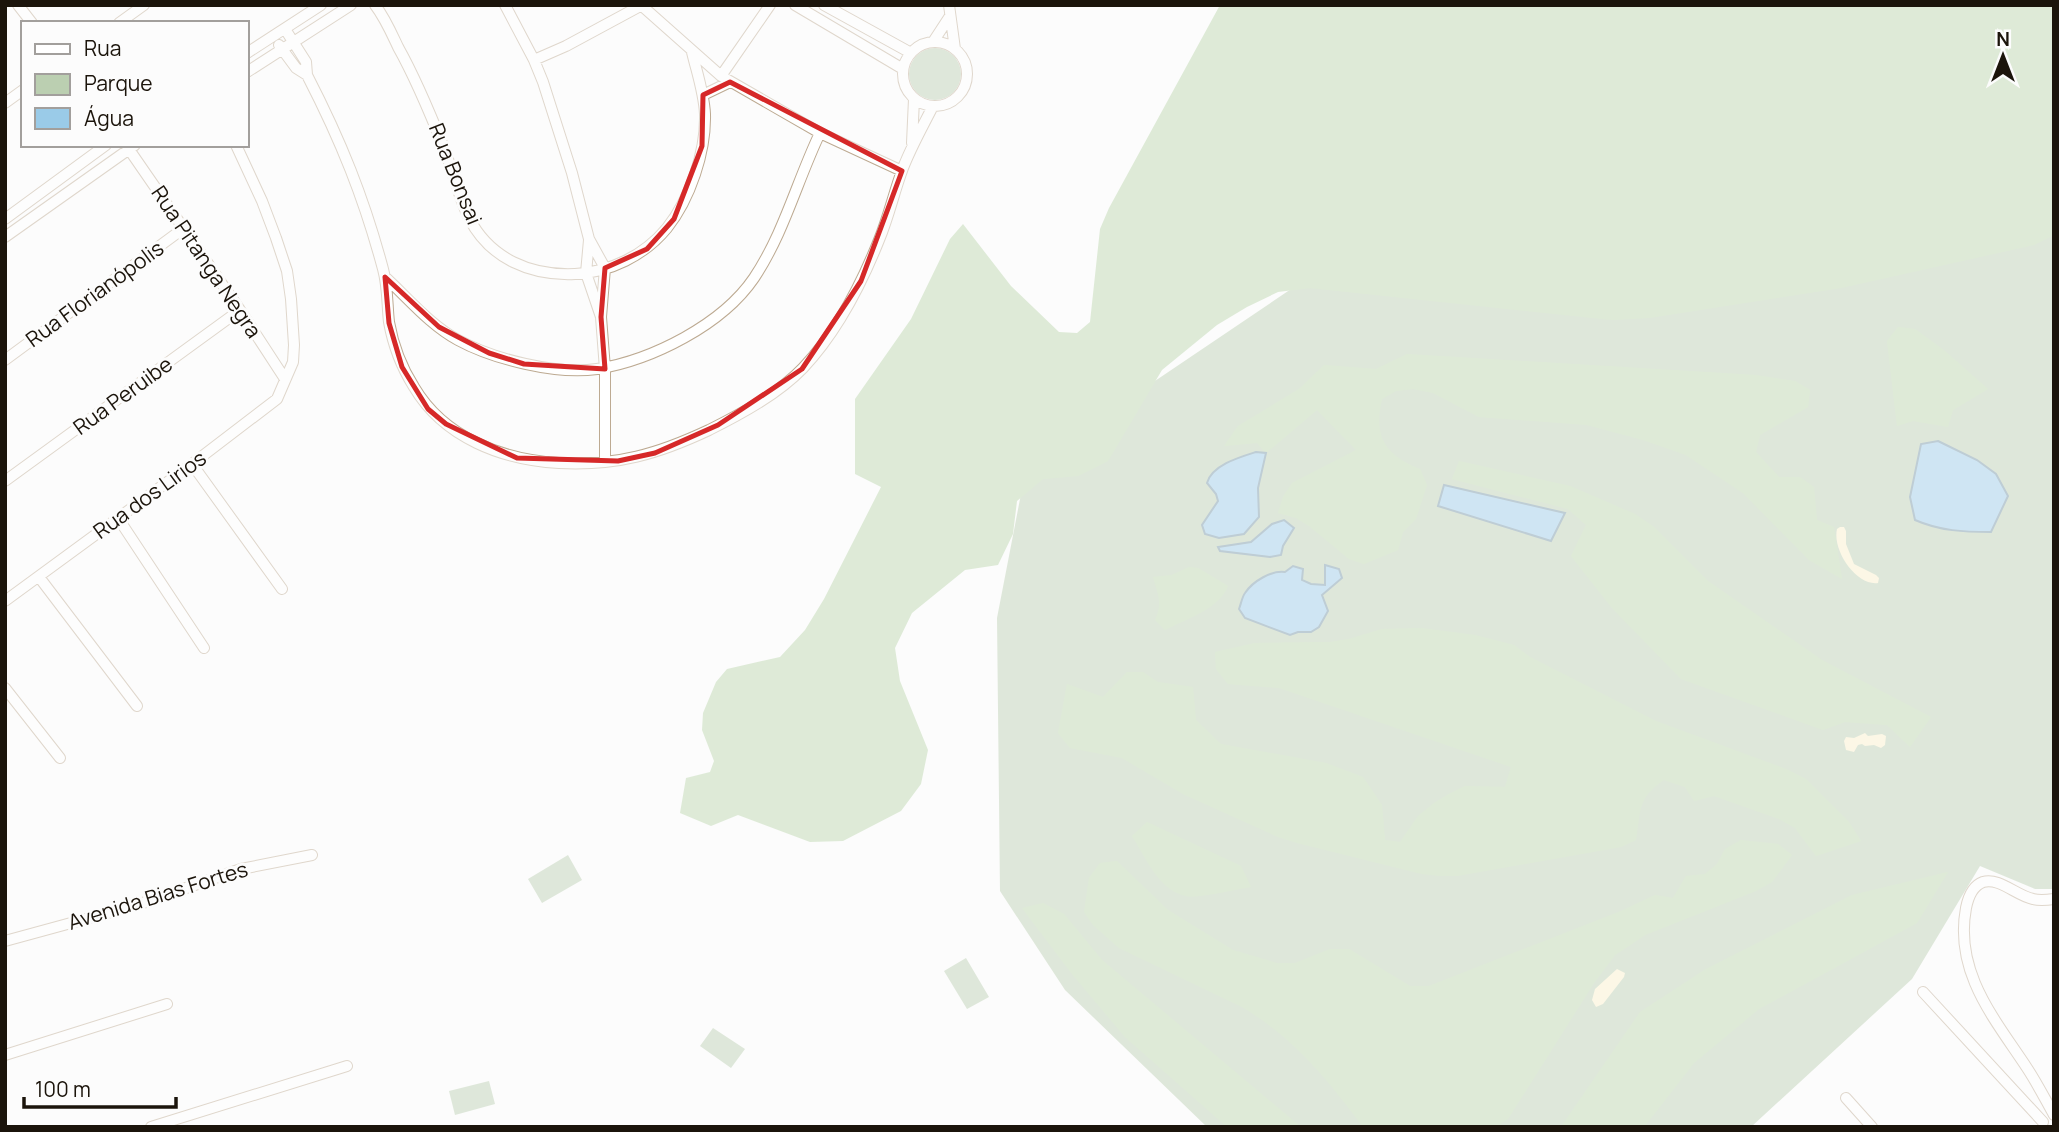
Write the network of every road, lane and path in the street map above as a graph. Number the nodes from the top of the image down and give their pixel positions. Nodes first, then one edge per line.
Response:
1 (18, 5) edge
2 (144, 5) edge
3 (321, 5) edge
4 (351, 5) edge
5 (375, 5) edge
6 (382, 5) edge
7 (505, 5) edge
8 (642, 5) edge
9 (770, 5) edge
10 (795, 5) edge
11 (824, 5) edge
12 (950, 11) edge
13 (385, 19) junction
14 (30, 21) edge
15 (122, 21) edge
16 (285, 29) junction
17 (274, 36) junction
18 (293, 42) junction
19 (933, 42) junction
20 (282, 49) junction
21 (955, 49) junction
22 (248, 52) edge
23 (692, 52) junction
24 (911, 52) junction
25 (534, 60) junction
26 (903, 69) junction
27 (248, 71) edge
28 (307, 75) junction
29 (725, 79) junction
30 (21, 91) edge
31 (703, 95) junction
32 (914, 99) junction
33 (5, 103) edge
34 (933, 106) junction
35 (820, 133) junction
36 (103, 147) edge
37 (130, 147) edge
38 (237, 147) edge
39 (912, 147) junction
40 (74, 169) junction
41 (902, 171) junction
42 (83, 181) junction
43 (5, 219) edge
44 (184, 228) junction
45 (5, 237) edge
46 (589, 239) junction
47 (605, 268) junction
48 (586, 273) junction
49 (385, 277) junction
50 (240, 310) junction
51 (601, 317) junction
52 (5, 360) edge
53 (605, 366) junction
54 (285, 379) junction
55 (606, 462) junction
56 (192, 464) junction
57 (5, 481) edge
58 (118, 518) junction
59 (39, 576) junction
60 (282, 589) dead end
61 (5, 601) edge
62 (204, 648) dead end
63 (5, 688) edge
64 (137, 706) dead end
65 (60, 758) dead end
66 (312, 855) dead end
67 (2054, 899) edge
68 (5, 941) edge
69 (1923, 992) dead end
70 (167, 1004) dead end
71 (5, 1055) edge
72 (347, 1066) dead end
73 (1846, 1098) dead end
74 (2053, 1113) edge
75 (179, 1123) edge
76 (2040, 1124) edge
77 (151, 1127) edge
78 (1872, 1127) edge

1 - 14 street
2 - 15 street
3 - 16 street
4 - 18 street
5 - 13 street
6 - 13 street
7 - 25 street
8 - 23 street
8 - 25 street
9 - 29 street
10 - 26 street
11 - 24 street
12 - 19 street
12 - 21 street
13 - 48 street, Rua Bonsai
16 - 17 street
16 - 18 street
17 - 20 street
17 - 22 street
18 - 20 street
18 - 28 street
19 - 21 street
19 - 24 street
20 - 27 street
20 - 28 street
21 - 34 street
23 - 29 street
23 - 31 street, Rua Bonsai
24 - 26 street
25 - 46 street
26 - 32 street
28 - 49 street
29 - 31 street
29 - 35 street
30 - 33 street
31 - 47 street, Rua Bonsai
32 - 34 street
32 - 39 street
34 - 39 street
35 - 41 street
35 - 53 street
36 - 40 street
37 - 42 street
37 - 44 street, Rua Pitanga Negra
38 - 54 street, Rua dos Lirios
39 - 41 street
40 - 42 street
40 - 43 street
41 - 55 street
42 - 45 street
44 - 50 street, Rua Pitanga Negra
44 - 52 street, Rua Florianópolis
46 - 47 street
46 - 48 street
47 - 48 street, Rua Bonsai
47 - 51 street
48 - 51 street
49 - 53 street
49 - 55 street
50 - 54 street, Rua Pitanga Negra
50 - 57 street, Rua Peruibe
51 - 53 street
53 - 55 street
54 - 56 street, Rua dos Lirios
56 - 58 street, Rua dos Lirios
56 - 60 street
58 - 59 street, Rua dos Lirios
58 - 62 street
59 - 61 street, Rua dos Lirios
59 - 64 street
63 - 65 street
66 - 68 street, Avenida Bias Fortes
67 - 74 street
69 - 76 street
70 - 71 street
72 - 75 street
73 - 78 street
74 - 76 street
75 - 77 street

